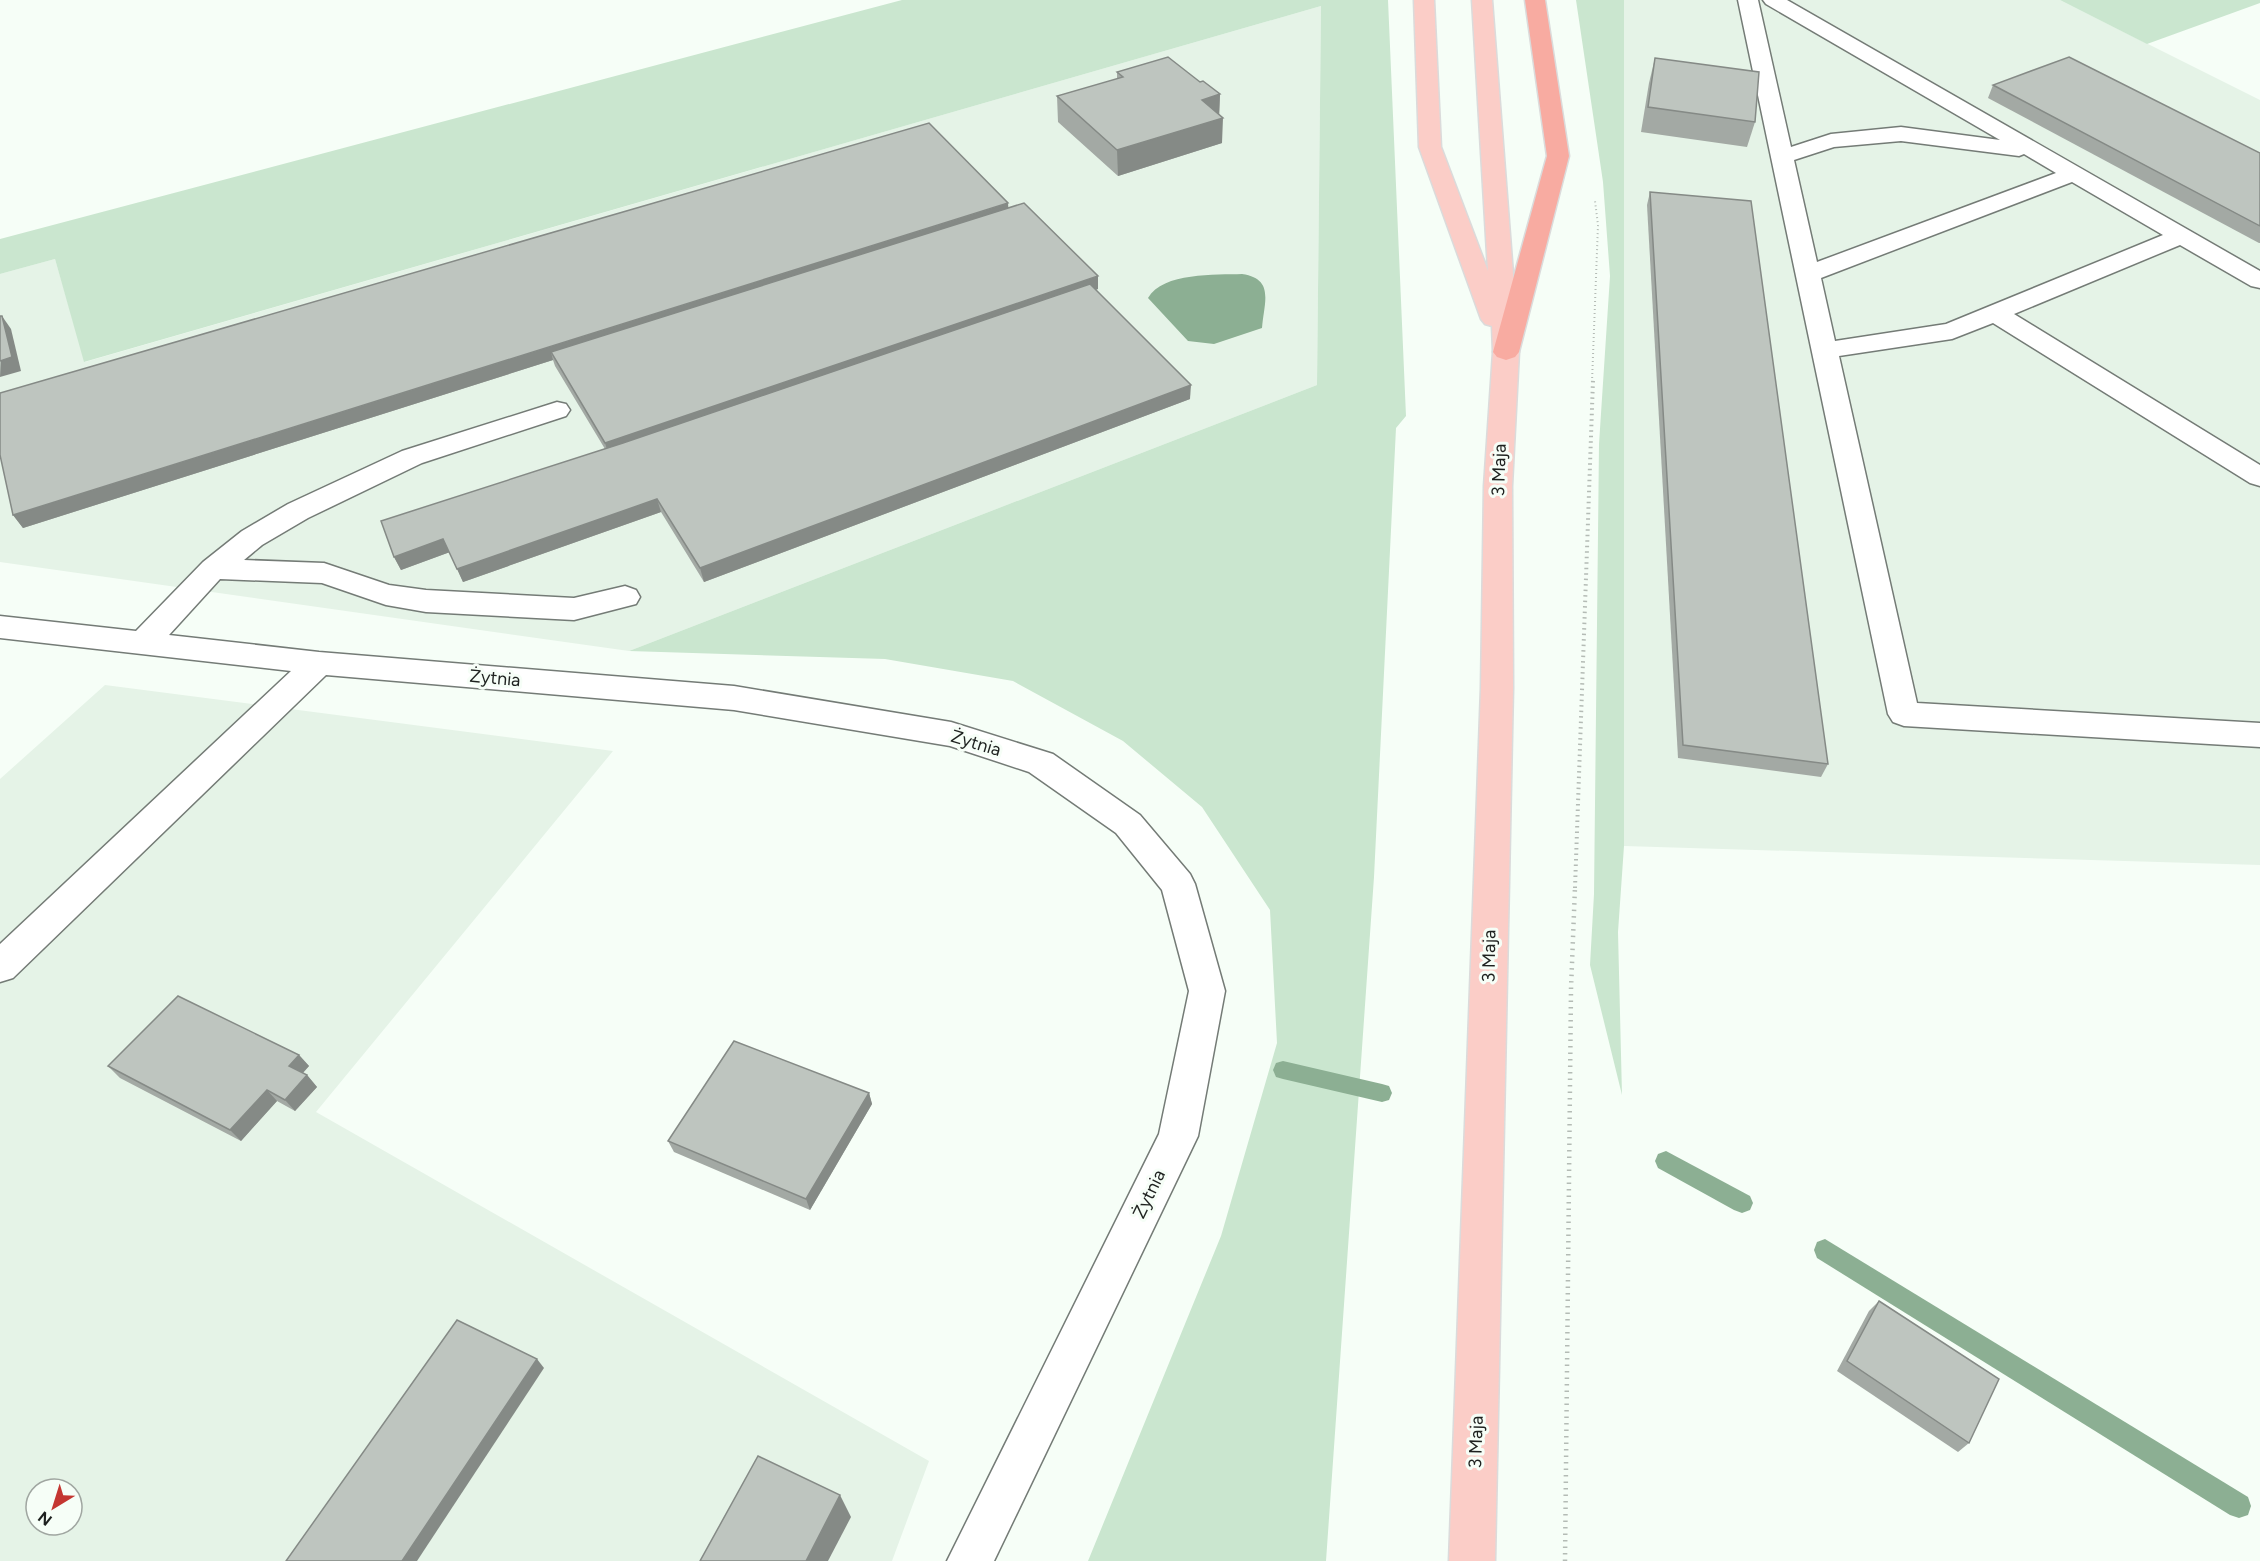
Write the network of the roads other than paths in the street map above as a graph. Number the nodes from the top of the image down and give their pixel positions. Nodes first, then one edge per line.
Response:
1 (1424, 0) edge
2 (1482, 0) edge
3 (1535, 0) edge
4 (1748, 0) edge
5 (1773, 0) edge
6 (2033, 151) junction
7 (1782, 157) junction
8 (2073, 174) junction
9 (2180, 236) junction
10 (1808, 274) junction
11 (2260, 281) edge
12 (1994, 313) junction
13 (1825, 350) junction
14 (1506, 352) junction
15 (557, 410) dead end
16 (2260, 477) edge
17 (213, 568) junction
18 (625, 597) dead end
19 (0, 627) edge
20 (143, 643) junction
21 (319, 663) junction
22 (2260, 735) edge
23 (0, 967) edge
24 (970, 1561) edge
25 (1472, 1561) edge

1 - 14 main road, 3 Maja
2 - 14 main road, 3 Maja
3 - 14 highway
4 - 7 street
5 - 6 street
6 - 7 street
6 - 8 street
7 - 10 street
8 - 9 street
8 - 10 street
9 - 11 street
9 - 12 street
10 - 13 street
12 - 13 street
12 - 16 street
13 - 22 street
14 - 25 main road, 3 Maja
15 - 17 street
17 - 18 street
17 - 20 street
19 - 20 street, Żytnia
20 - 21 street, Żytnia
21 - 23 street
21 - 24 street, Żytnia

